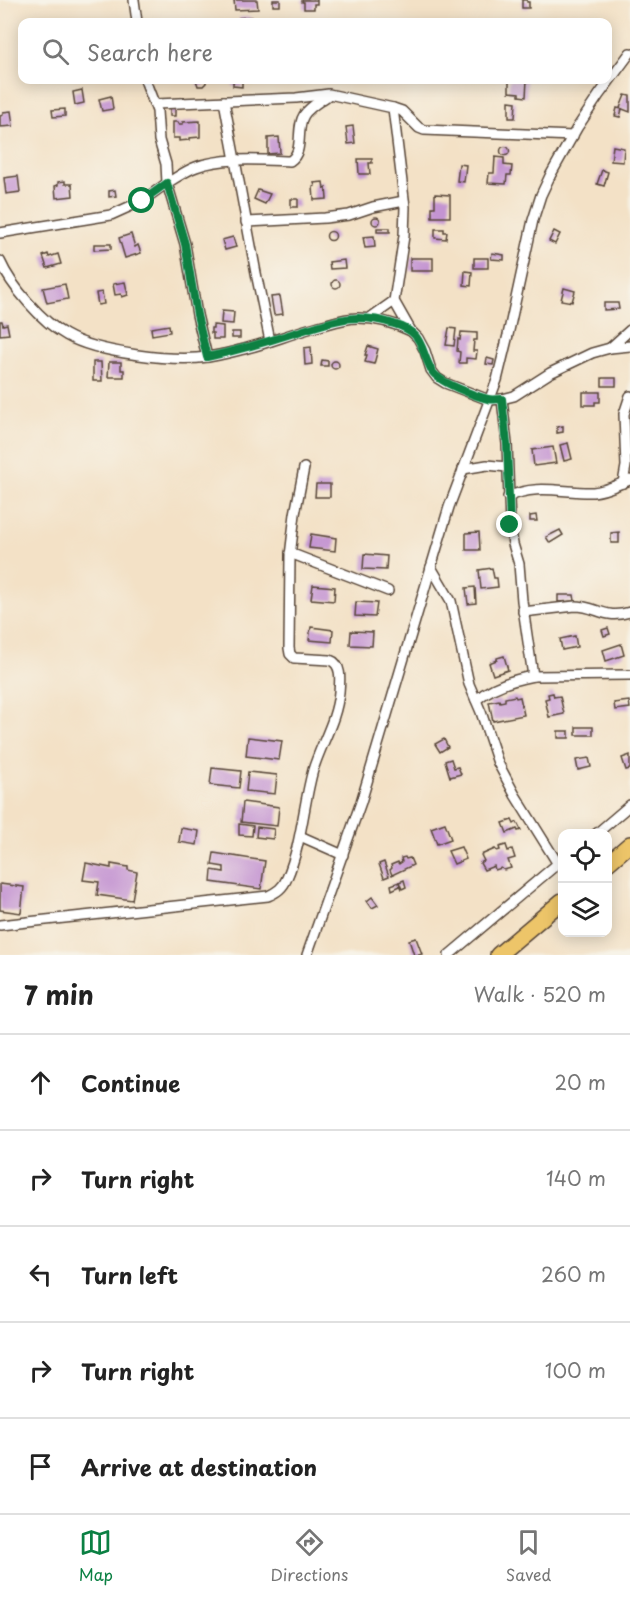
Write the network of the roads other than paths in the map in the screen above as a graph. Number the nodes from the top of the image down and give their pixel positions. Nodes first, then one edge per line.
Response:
1 (134, 0) edge
2 (136, 18) edge
3 (630, 53) edge
4 (612, 77) edge
5 (147, 84) edge
6 (607, 84) edge
7 (329, 94) junction
8 (224, 101) junction
9 (156, 104) junction
10 (393, 108) junction
11 (573, 136) junction
12 (236, 161) junction
13 (167, 183) junction
14 (404, 201) junction
15 (246, 222) junction
16 (0, 232) edge
17 (0, 261) edge
18 (394, 301) junction
19 (370, 318) junction
20 (630, 330) edge
21 (411, 331) junction
22 (270, 341) junction
23 (630, 346) edge
24 (610, 348) junction
25 (207, 357) junction
26 (630, 396) edge
27 (502, 399) junction
28 (489, 400) junction
29 (507, 467) junction
30 (304, 468) dead end
31 (463, 470) junction
32 (626, 482) edge
33 (508, 497) junction
34 (290, 553) junction
35 (431, 567) junction
36 (388, 591) dead end
37 (523, 612) junction
38 (630, 612) edge
39 (630, 675) edge
40 (533, 676) junction
41 (476, 700) junction
42 (630, 806) edge
43 (602, 829) edge
44 (300, 836) junction
45 (630, 844) edge
46 (343, 855) junction
47 (558, 859) edge
48 (612, 860) edge
49 (558, 864) edge
50 (558, 904) edge
51 (0, 925) edge
52 (307, 955) edge
53 (449, 955) edge
54 (498, 955) edge

1 - 2 street
3 - 4 street
5 - 9 street
6 - 11 street
7 - 8 street
7 - 10 street
7 - 12 street
8 - 9 street
8 - 12 street
9 - 13 street
10 - 11 street
10 - 14 street
11 - 28 street
12 - 13 street
12 - 15 street
13 - 16 street
13 - 25 street
14 - 15 street
14 - 18 street
15 - 22 street
17 - 25 street
18 - 19 street
18 - 21 street
19 - 21 street
19 - 22 street
20 - 24 street
21 - 28 street
22 - 25 street
23 - 24 street
24 - 27 street
26 - 32 street
27 - 28 street
27 - 29 street
28 - 31 street
29 - 31 street
29 - 33 street
30 - 34 street
31 - 35 street
32 - 33 street
33 - 37 street
34 - 36 street
34 - 44 street
35 - 41 street
35 - 46 street
37 - 38 street
37 - 40 street
39 - 40 street
40 - 41 street
41 - 47 street
42 - 43 street
44 - 46 street
44 - 51 street
45 - 48 main road
46 - 52 street
49 - 53 street
50 - 54 main road

